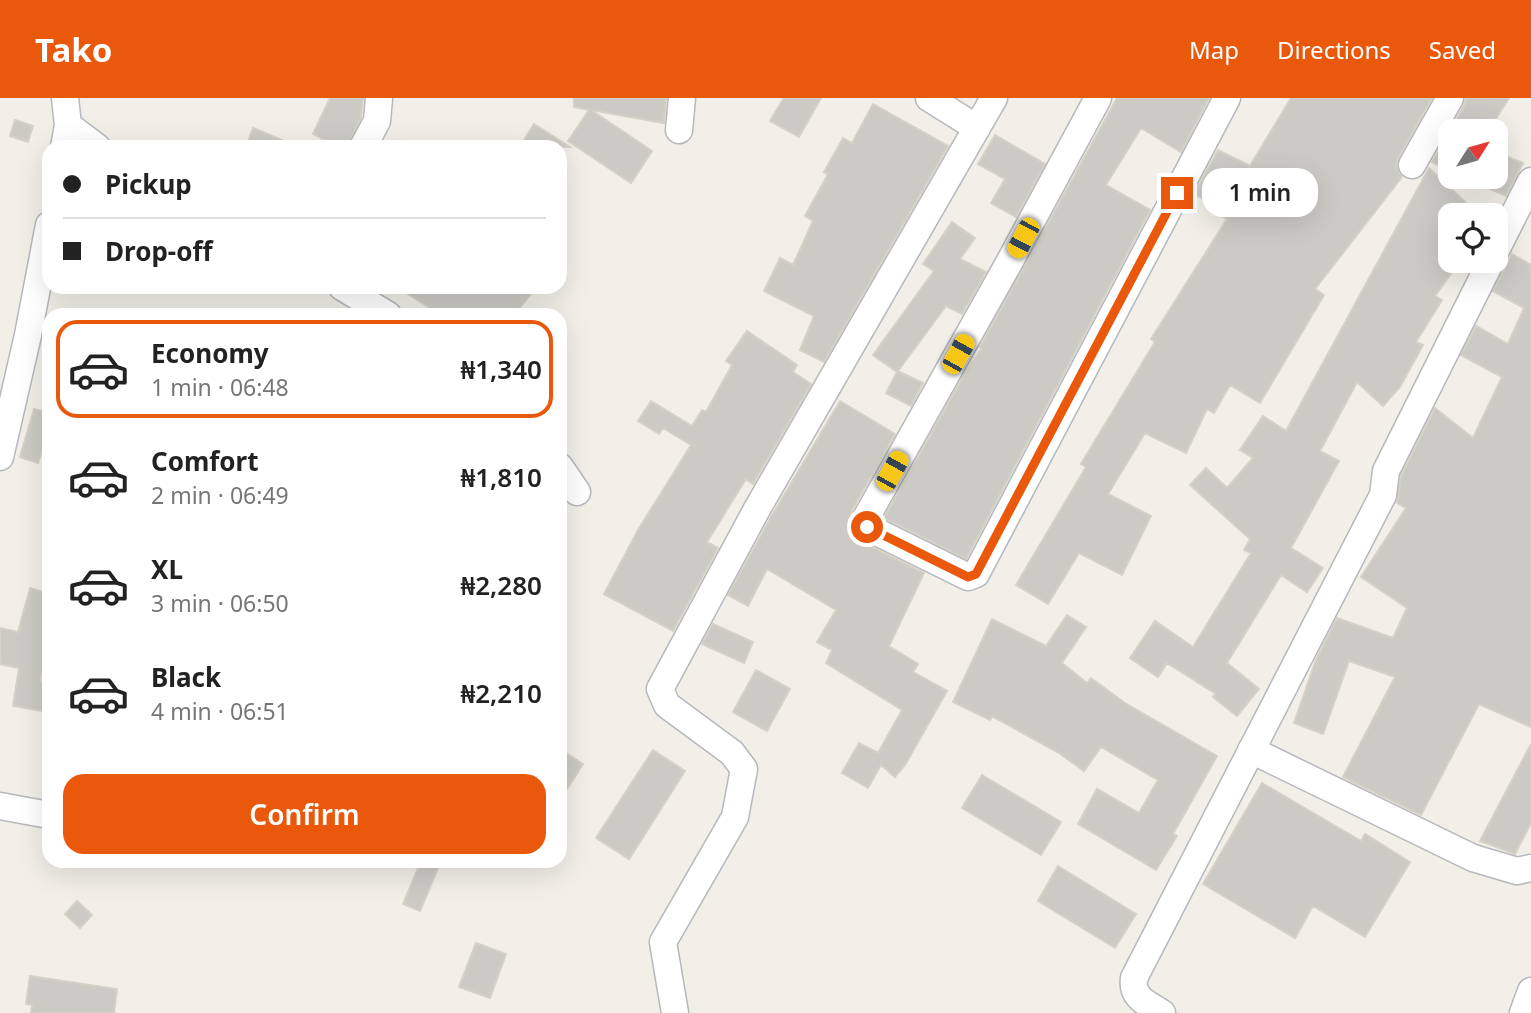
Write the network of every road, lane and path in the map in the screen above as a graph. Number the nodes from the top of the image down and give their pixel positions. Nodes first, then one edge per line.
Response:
1 (65, 98) edge
2 (379, 98) edge
3 (682, 98) edge
4 (929, 98) edge
5 (994, 98) edge
6 (1098, 98) edge
7 (1227, 98) edge
8 (1450, 98) edge
9 (977, 128) junction
10 (680, 130) dead end
11 (66, 136) edge
12 (367, 140) edge
13 (1412, 165) dead end
14 (1531, 181) edge
15 (1508, 226) edge
16 (42, 262) edge
17 (1485, 273) edge
18 (354, 294) edge
19 (376, 308) edge
20 (0, 457) edge
21 (567, 477) edge
22 (578, 492) dead end
23 (1251, 750) junction
24 (0, 806) edge
25 (42, 814) edge
26 (1531, 868) edge
27 (1531, 991) edge
28 (676, 1013) edge
29 (1161, 1013) edge
30 (1523, 1013) edge

1 - 11 street
2 - 12 street
3 - 10 street
4 - 9 street
5 - 9 street
6 - 7 street
8 - 13 street
9 - 28 street
14 - 15 street
16 - 20 street
17 - 23 street
18 - 19 street
21 - 22 street
23 - 26 street
23 - 29 street
24 - 25 street
27 - 30 street

